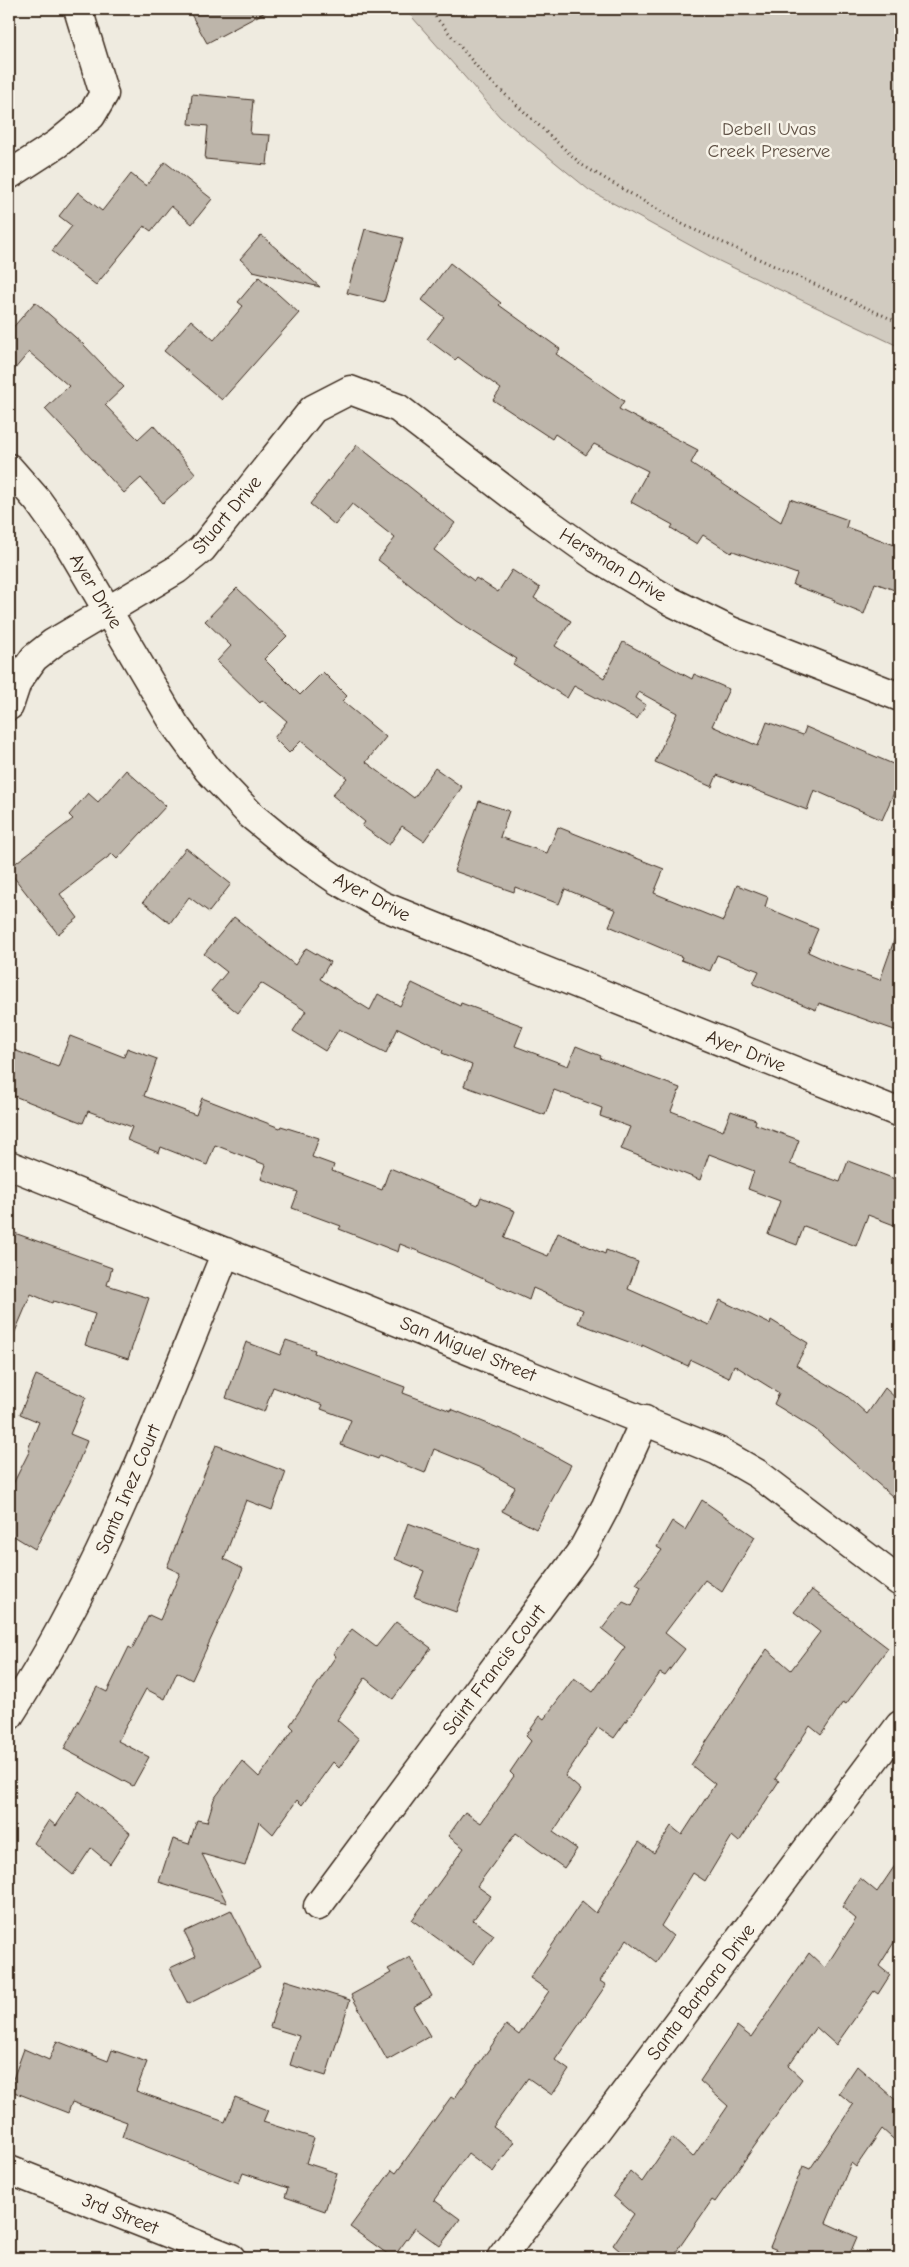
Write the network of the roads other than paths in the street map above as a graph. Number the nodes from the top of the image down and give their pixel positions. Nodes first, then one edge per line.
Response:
1 (78, 9) edge
2 (9, 175) edge
3 (350, 390) joint
4 (9, 468) edge
5 (108, 610) junction
6 (900, 697) edge
7 (9, 706) edge
8 (900, 1113) edge
9 (9, 1165) edge
10 (226, 1252) junction
11 (645, 1420) junction
12 (900, 1582) edge
13 (9, 1716) edge
14 (900, 1725) edge
15 (318, 1906) dead end
16 (9, 2170) edge
17 (231, 2258) edge
18 (501, 2258) edge

1 - 2 street
3 - 5 street, Stuart Drive
3 - 6 street, Hersman Drive
4 - 5 street, Ayer Drive
5 - 7 street, Stuart Drive
5 - 8 street, Ayer Drive
9 - 10 street, San Miguel Street
10 - 11 street, San Miguel Street
10 - 13 street, Santa Inez Court
11 - 12 street, San Miguel Street
11 - 15 street, Saint Francis Court
14 - 18 street, Santa Barbara Drive
16 - 17 street, 3rd Street

